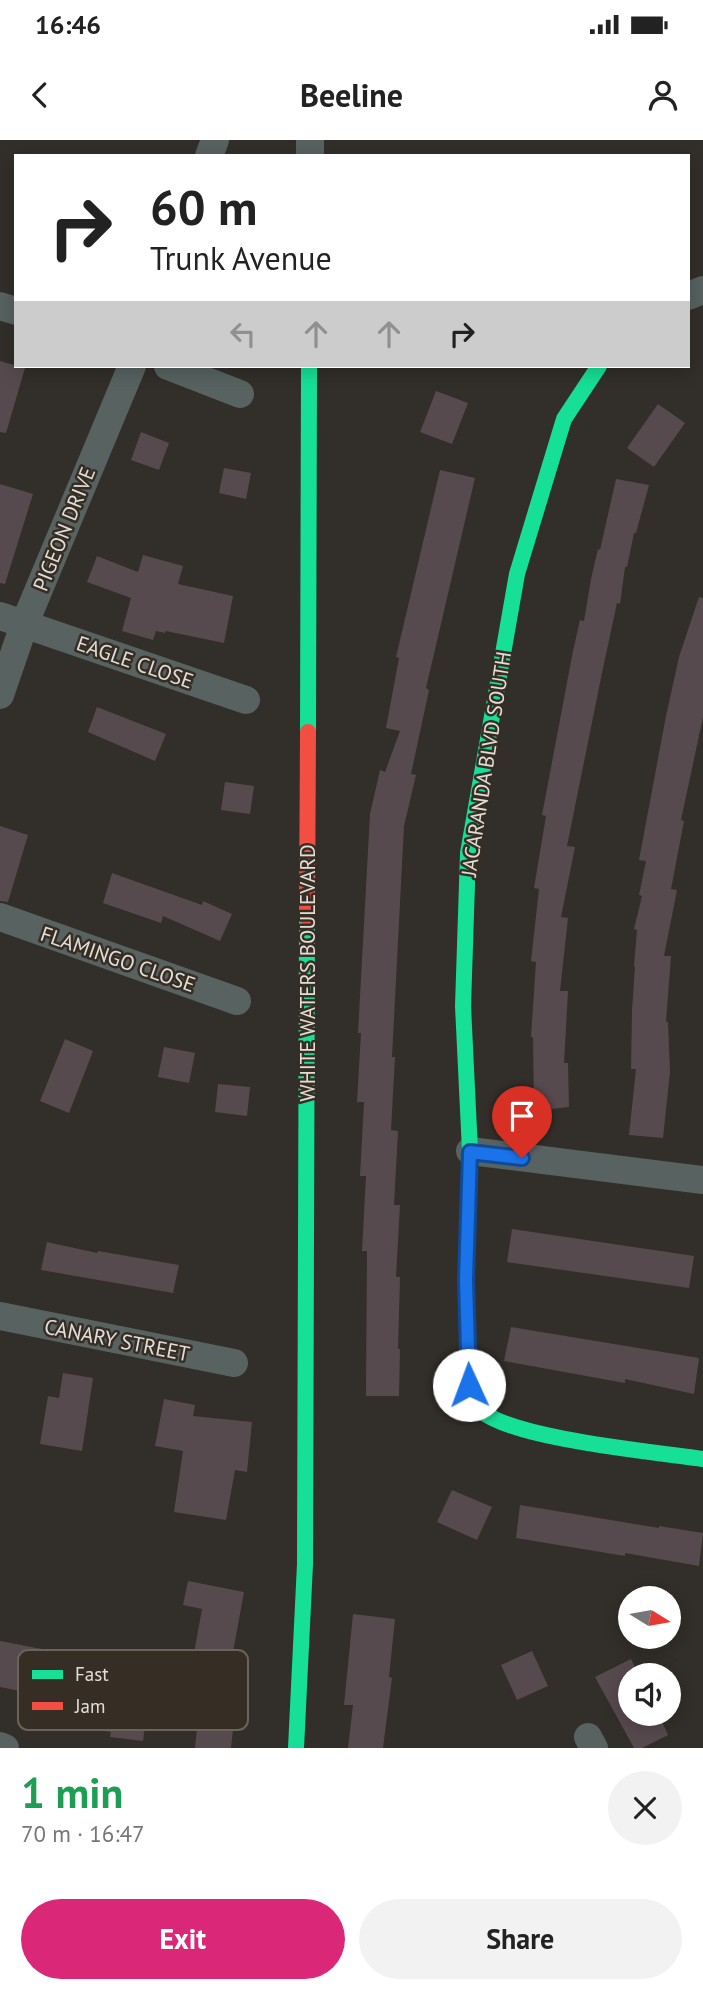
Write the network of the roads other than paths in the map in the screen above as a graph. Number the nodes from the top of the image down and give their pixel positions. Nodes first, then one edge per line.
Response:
1 (131, 368) edge
2 (173, 368) edge
3 (309, 368) edge
4 (598, 368) edge
5 (240, 394) dead end
6 (12, 620) edge
7 (0, 695) edge
8 (246, 700) dead end
9 (0, 917) edge
10 (237, 1001) dead end
11 (470, 1152) junction
12 (703, 1180) edge
13 (0, 1317) edge
14 (234, 1363) dead end
15 (703, 1459) edge
16 (296, 1748) edge

1 - 6 street, PIGEON DRIVE
2 - 5 street
3 - 16 street, WHITE WATERS BOULEVARD
4 - 11 street, JACARANDA BLVD SOUTH
6 - 7 street, PIGEON DRIVE
6 - 8 street, EAGLE CLOSE
9 - 10 street, FLAMINGO CLOSE
11 - 12 street
11 - 15 street, JACARANDA BLVD SOUTH
13 - 14 street, CANARY STREET

